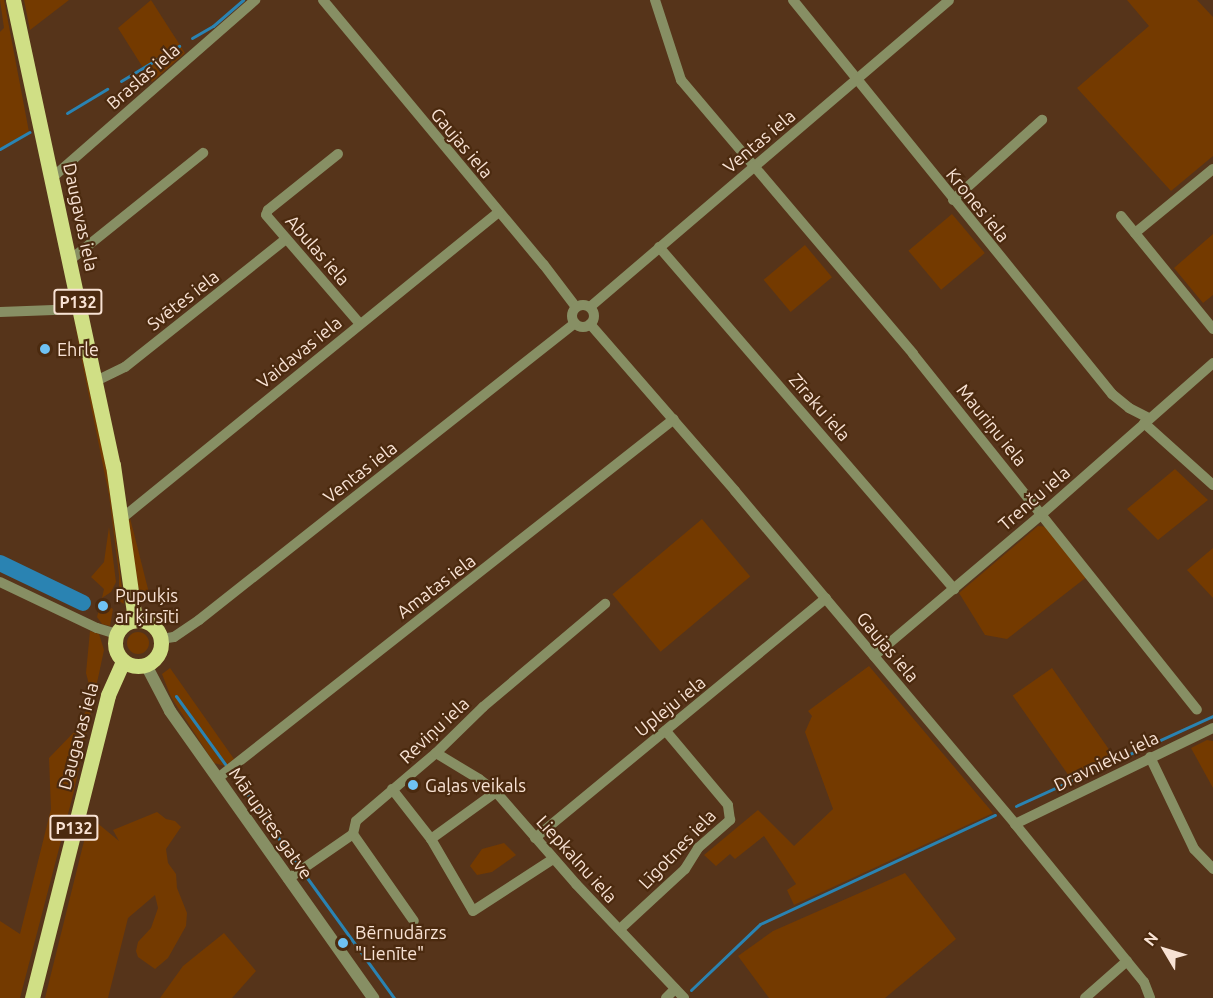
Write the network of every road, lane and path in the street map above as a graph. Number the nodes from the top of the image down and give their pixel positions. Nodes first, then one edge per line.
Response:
1 (13, 0) edge
2 (255, 0) edge
3 (323, 0) edge
4 (655, 0) edge
5 (793, 0) edge
6 (949, 0) edge
7 (857, 81) junction
8 (1042, 120) dead end
9 (203, 153) dead end
10 (338, 154) dead end
11 (753, 168) junction
12 (1213, 169) edge
13 (53, 177) junction
14 (953, 200) junction
15 (499, 212) junction
16 (1121, 216) dead end
17 (1135, 233) junction
18 (286, 239) junction
19 (659, 247) junction
20 (70, 260) junction
21 (576, 307) junction
22 (590, 307) junction
23 (80, 309) junction
24 (0, 312) edge
25 (575, 323) junction
26 (360, 324) junction
27 (590, 324) junction
28 (1213, 329) edge
29 (1213, 363) edge
30 (96, 381) junction
31 (674, 419) junction
32 (1146, 420) junction
33 (1213, 485) edge
34 (1043, 513) junction
35 (121, 519) junction
36 (0, 582) edge
37 (954, 589) junction
38 (826, 598) junction
39 (605, 604) dead end
40 (135, 620) junction
41 (117, 634) junction
42 (161, 639) junction
43 (874, 656) junction
44 (123, 661) junction
45 (146, 665) junction
46 (1197, 710) dead end
47 (1213, 728) edge
48 (666, 731) junction
49 (436, 753) junction
50 (1150, 757) junction
51 (218, 778) junction
52 (392, 789) junction
53 (496, 792) junction
54 (1015, 824) junction
55 (353, 834) junction
56 (535, 838) junction
57 (431, 839) junction
58 (553, 859) junction
59 (1213, 869) edge
60 (288, 879) junction
61 (414, 921) dead end
62 (620, 929) junction
63 (1127, 961) junction
64 (675, 989) junction
65 (32, 998) edge
66 (373, 998) edge
67 (666, 998) edge
68 (684, 998) edge
69 (1085, 998) edge
70 (1150, 998) edge

1 - 13 main road, Daugavas iela / P132
2 - 13 street, Braslas iela
3 - 15 street, Gaujas iela
4 - 11 street, Mauriņu iela
5 - 7 street, Krones iela
6 - 7 street, Ventas iela
7 - 11 street, Ventas iela
7 - 14 street, Krones iela
8 - 14 street
9 - 20 street
10 - 18 street, Abulas iela
11 - 19 street, Ventas iela
11 - 34 street, Mauriņu iela
12 - 17 street
13 - 20 main road, Daugavas iela / P132
14 - 32 street, Krones iela
15 - 21 street, Gaujas iela
15 - 26 street, Vaidavas iela
16 - 17 street
17 - 28 street
18 - 26 street, Abulas iela
18 - 30 street, Svētes iela
19 - 22 street, Ventas iela
19 - 37 street, Zīraku iela
20 - 23 main road, Daugavas iela / P132
21 - 22 street
21 - 25 street
22 - 27 street
23 - 24 street
23 - 30 main road, Daugavas iela / P132
25 - 27 street
25 - 42 street, Ventas iela
26 - 35 street, Vaidavas iela
27 - 31 street, Gaujas iela
29 - 32 street, Trenču iela
30 - 35 main road, Daugavas iela / P132
31 - 38 street, Gaujas iela
31 - 51 street, Amatas iela
32 - 33 street, Krones iela
32 - 34 street, Trenču iela
34 - 37 street, Trenču iela
34 - 46 street, Mauriņu iela
35 - 40 main road, Daugavas iela / P132
36 - 41 street
37 - 43 street, Trenču iela
38 - 43 street, Gaujas iela
38 - 48 street, Upleju iela
39 - 49 street, Reviņu iela
40 - 41 main road
40 - 42 main road
41 - 44 main road
42 - 45 main road
43 - 54 street, Gaujas iela
44 - 45 main road
44 - 65 main road, Daugavas iela / P132
45 - 51 street, Mārupītes gatve
47 - 50 street, Dravnieku iela
48 - 56 street, Upleju iela
48 - 62 street, Līgotnes iela
49 - 52 street, Reviņu iela
49 - 53 street, Liepkalnu iela
50 - 54 street, Dravnieku iela
50 - 59 street
51 - 60 street, Mārupītes gatve
52 - 55 street, Reviņu iela
52 - 57 street
53 - 56 street, Liepkalnu iela
53 - 57 street
54 - 63 street, Gaujas iela
55 - 60 street, Reviņu iela
55 - 61 street
56 - 58 street, Liepkalnu iela
57 - 58 street
58 - 62 street, Liepkalnu iela
60 - 66 street, Mārupītes gatve
62 - 64 street, Liepkalnu iela
63 - 69 street
63 - 70 street, Gaujas iela
64 - 67 street
64 - 68 street, Liepkalnu iela

